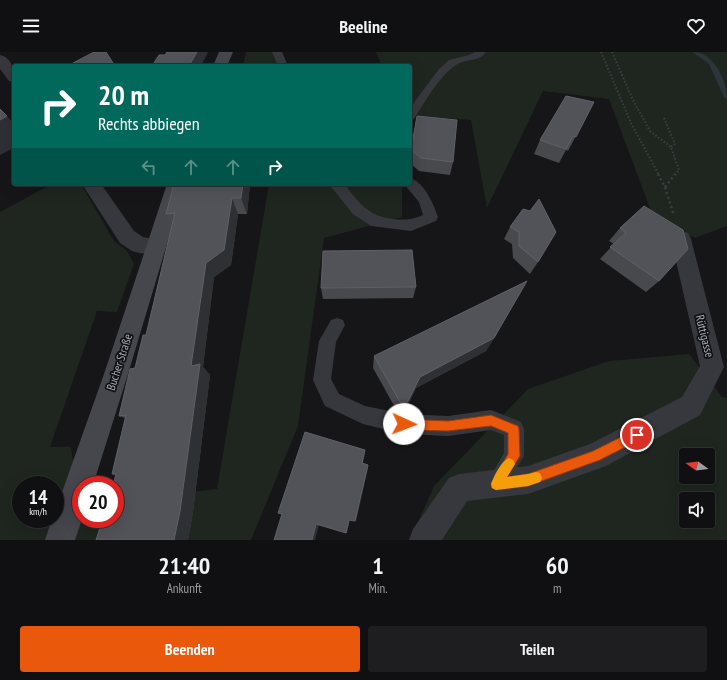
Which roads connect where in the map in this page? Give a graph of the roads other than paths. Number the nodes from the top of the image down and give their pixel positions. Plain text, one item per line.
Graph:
1 (226, 52) edge
2 (277, 52) edge
3 (481, 52) edge
4 (0, 59) edge
5 (221, 64) edge
6 (282, 64) edge
7 (12, 75) edge
8 (412, 113) edge
9 (412, 185) edge
10 (92, 186) edge
11 (175, 186) edge
12 (338, 186) edge
13 (681, 239) edge
14 (156, 247) junction
15 (337, 324) dead end
16 (496, 484) junction
17 (60, 540) edge
18 (424, 540) edge

1 - 5 street
2 - 6 lane
3 - 8 lane
4 - 7 street
9 - 12 lane
10 - 14 street
11 - 14 street, Bucher Straße
13 - 16 street, Rüttigasse
14 - 17 street, Bucher Straße
15 - 16 lane
16 - 18 street, Rüttigasse

